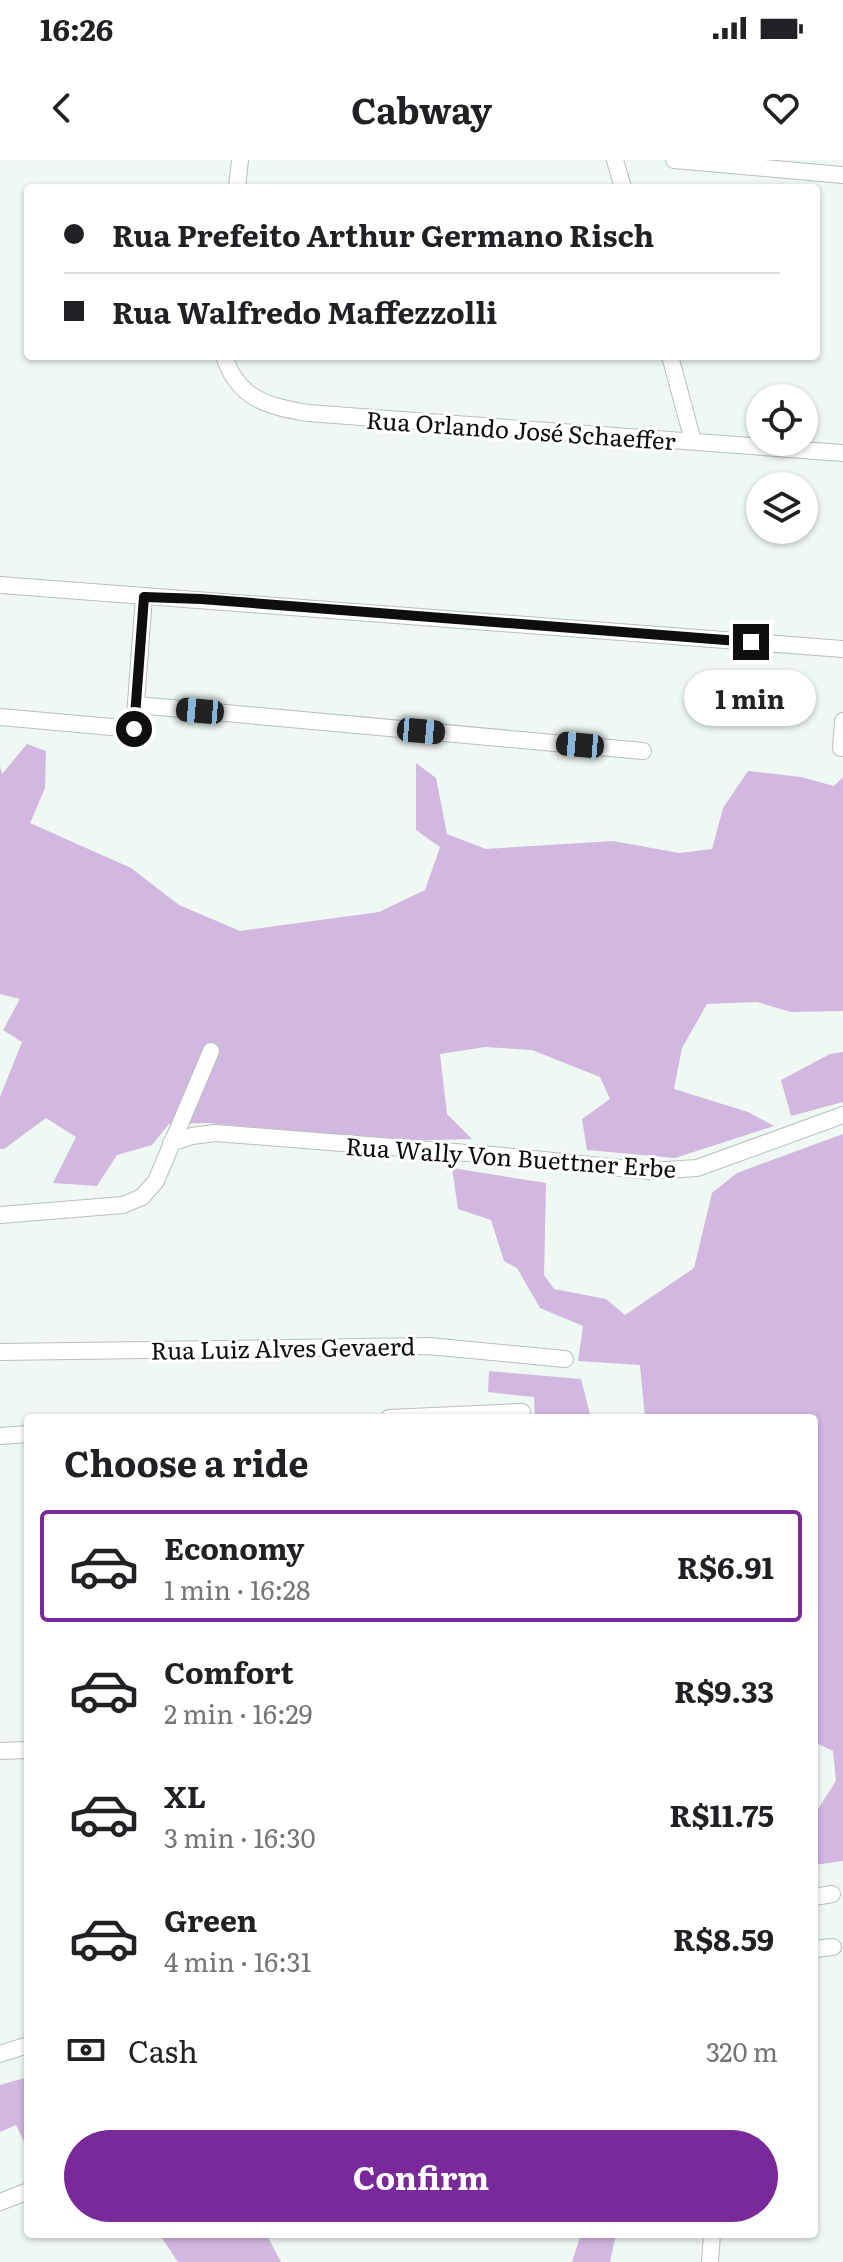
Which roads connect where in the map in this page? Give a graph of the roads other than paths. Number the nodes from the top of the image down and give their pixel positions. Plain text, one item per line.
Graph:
1 (240, 160) edge
2 (615, 160) edge
3 (674, 160) edge
4 (843, 175) edge
5 (237, 184) edge
6 (622, 184) edge
7 (226, 360) edge
8 (671, 360) edge
9 (693, 441) junction
10 (843, 453) edge
11 (0, 585) edge
12 (144, 597) junction
13 (843, 649) edge
14 (137, 705) junction
15 (0, 717) edge
16 (843, 721) edge
17 (841, 748) dead end
18 (643, 751) dead end
19 (211, 1051) dead end
20 (843, 1115) edge
21 (171, 1143) junction
22 (0, 1215) edge
23 (0, 1352) edge
24 (565, 1359) dead end
25 (522, 1412) dead end
26 (478, 1414) edge
27 (24, 1434) edge
28 (0, 1436) edge
29 (24, 1750) edge
30 (0, 1751) edge
31 (832, 1894) dead end
32 (818, 1896) edge
33 (833, 1947) dead end
34 (818, 1949) edge
35 (24, 2046) edge
36 (0, 2054) edge
37 (24, 2193) edge
38 (0, 2202) edge
39 (712, 2238) edge
40 (710, 2262) edge

1 - 5 street
2 - 6 street
3 - 4 street
7 - 9 street, Rua Orlando José Schaeffer
8 - 9 street
9 - 10 street, Rua Orlando José Schaeffer
11 - 12 street
12 - 13 street
12 - 14 street
14 - 15 street
14 - 18 street
16 - 17 street
19 - 21 street
20 - 21 street, Rua Wally Von Buettner Erbe
21 - 22 street
23 - 24 street, Rua Luiz Alves Gevaerd
25 - 26 street
27 - 28 street
29 - 30 street
31 - 32 street
33 - 34 street
35 - 36 street
37 - 38 street
39 - 40 street

